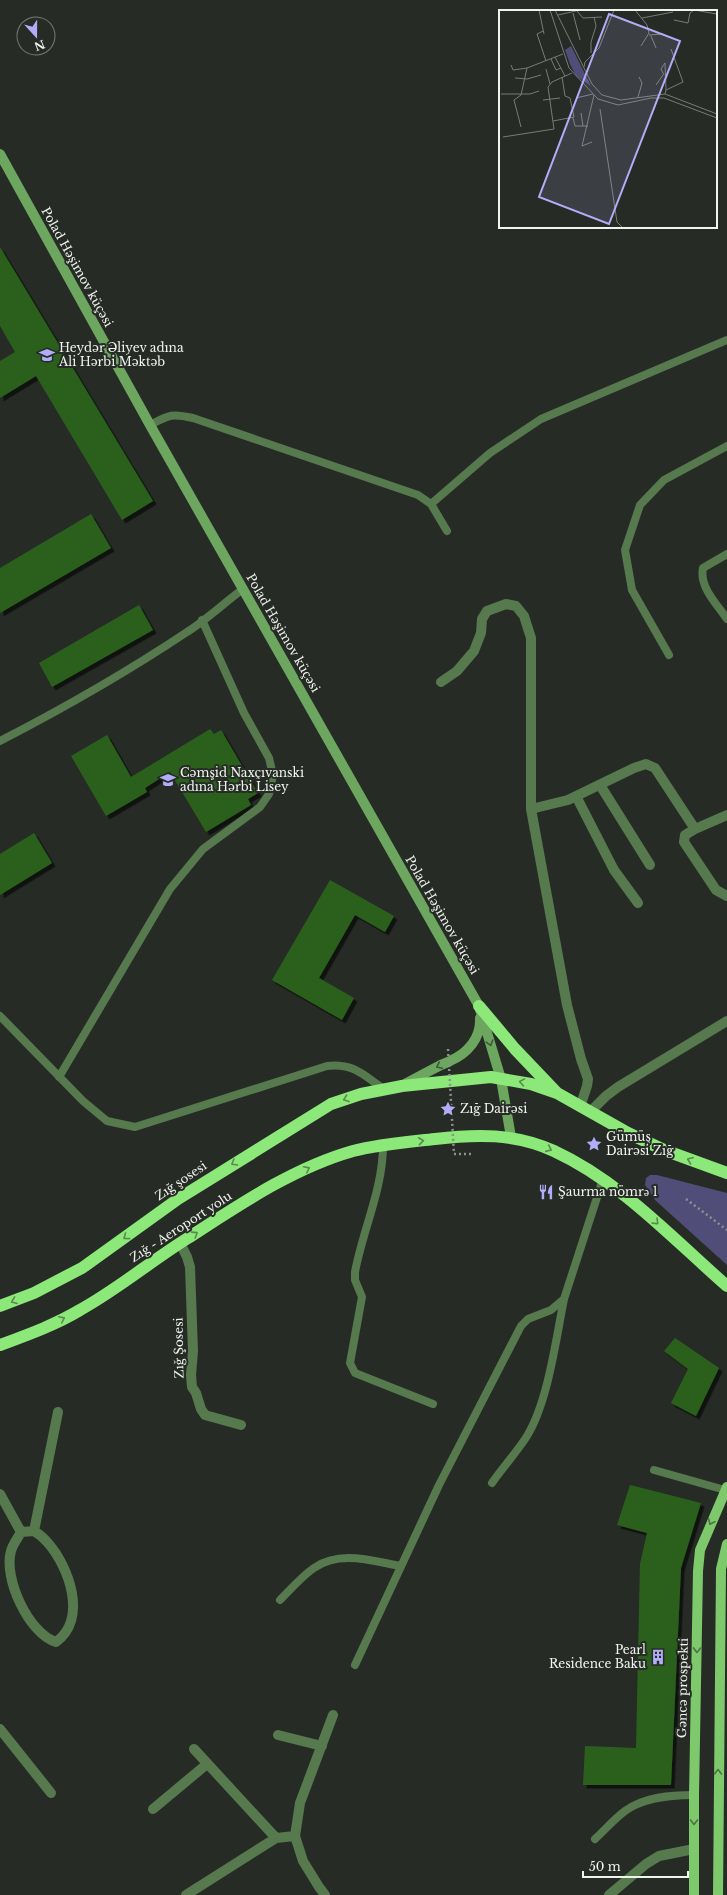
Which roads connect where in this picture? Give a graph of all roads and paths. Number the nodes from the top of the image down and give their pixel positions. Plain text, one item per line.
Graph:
1 (0, 154) edge
2 (727, 340) edge
3 (150, 425) junction
4 (727, 446) edge
5 (431, 504) junction
6 (447, 531) dead end
7 (727, 554) edge
8 (243, 589) junction
9 (727, 619) edge
10 (202, 620) junction
11 (669, 655) dead end
12 (441, 682) dead end
13 (0, 741) edge
14 (600, 785) junction
15 (576, 796) junction
16 (530, 809) junction
17 (727, 815) edge
18 (695, 829) junction
19 (650, 865) dead end
20 (727, 896) edge
21 (638, 903) dead end
22 (479, 1006) junction
23 (0, 1016) edge
24 (727, 1021) edge
25 (448, 1049) dead end
26 (59, 1077) junction
27 (501, 1079) junction
28 (402, 1086) junction
29 (384, 1089) junction
30 (557, 1093) junction
31 (585, 1109) junction
32 (511, 1137) junction
33 (383, 1145) junction
34 (471, 1154) dead end
35 (727, 1173) edge
36 (603, 1180) junction
37 (686, 1199) dead end
38 (727, 1230) edge
39 (180, 1243) junction
40 (727, 1286) edge
41 (564, 1299) junction
42 (0, 1306) edge
43 (0, 1345) edge
44 (433, 1404) dead end
45 (58, 1412) dead end
46 (241, 1425) dead end
47 (654, 1470) dead end
48 (492, 1483) dead end
49 (726, 1488) edge
50 (0, 1494) edge
51 (34, 1531) junction
52 (21, 1532) junction
53 (727, 1544) edge
54 (401, 1566) junction
55 (280, 1600) dead end
56 (354, 1665) dead end
57 (333, 1714) dead end
58 (0, 1729) edge
59 (278, 1735) dead end
60 (322, 1746) junction
61 (194, 1749) dead end
62 (207, 1764) junction
63 (51, 1792) dead end
64 (694, 1795) junction
65 (153, 1809) dead end
66 (295, 1836) junction
67 (276, 1838) junction
68 (595, 1838) dead end
69 (694, 1849) junction
70 (186, 1895) edge
71 (325, 1895) edge
72 (609, 1895) edge
73 (694, 1895) edge
74 (718, 1895) edge

1 - 3 street, Polad Həşimov küçəsi
2 - 5 lane
3 - 5 lane
3 - 8 street, Polad Həşimov küçəsi
4 - 11 lane
5 - 6 lane
7 - 9 lane
8 - 10 lane
8 - 22 street, Polad Həşimov küçəsi
10 - 13 lane
10 - 26 lane
12 - 16 street
14 - 15 street
14 - 18 street
14 - 19 street
15 - 16 street
15 - 21 street
16 - 31 street
17 - 18 street
18 - 20 street
22 -> 27 street, Polad Həşimov küçəsi
22 -> 28 street
22 - 30 highway
23 - 26 lane
24 - 31 street
25 - 34 path, bridge
26 - 29 lane
27 - 28 highway, Zığ şosesi
30 -> 27 highway, Zığ şosesi
27 - 32 street, Polad Həşimov küçəsi
28 - 29 highway, Zığ şosesi
29 -> 42 highway, Zığ şosesi
30 - 31 highway
35 -> 31 highway
33 -> 32 highway, Zığ - Aeroport yolu
32 -> 36 highway, Zığ - Aeroport yolu
39 -> 33 highway, Zığ - Aeroport yolu
33 - 44 lane
36 -> 40 highway, Zığ - Aeroport yolu
36 - 41 lane
37 - 38 path
43 -> 39 highway, Zığ - Aeroport yolu
39 - 46 street, Zığ Şosesi
41 - 48 lane
41 - 54 lane
45 - 51 street
47 - 49 lane
49 -> 64 main road, Gəncə prospekti
50 - 52 street
51 - 52 street
51 - 52 street
74 -> 53 main road
54 - 55 lane
54 - 56 lane
57 - 60 street
58 - 63 street
59 - 60 street
60 - 66 street
61 - 62 street
62 - 65 street
62 - 67 street
64 - 68 lane
64 -> 69 main road, Gəncə prospekti
66 - 67 street
66 - 71 street
67 - 70 street
69 - 72 street
69 - 73 main road, Gəncə prospekti

